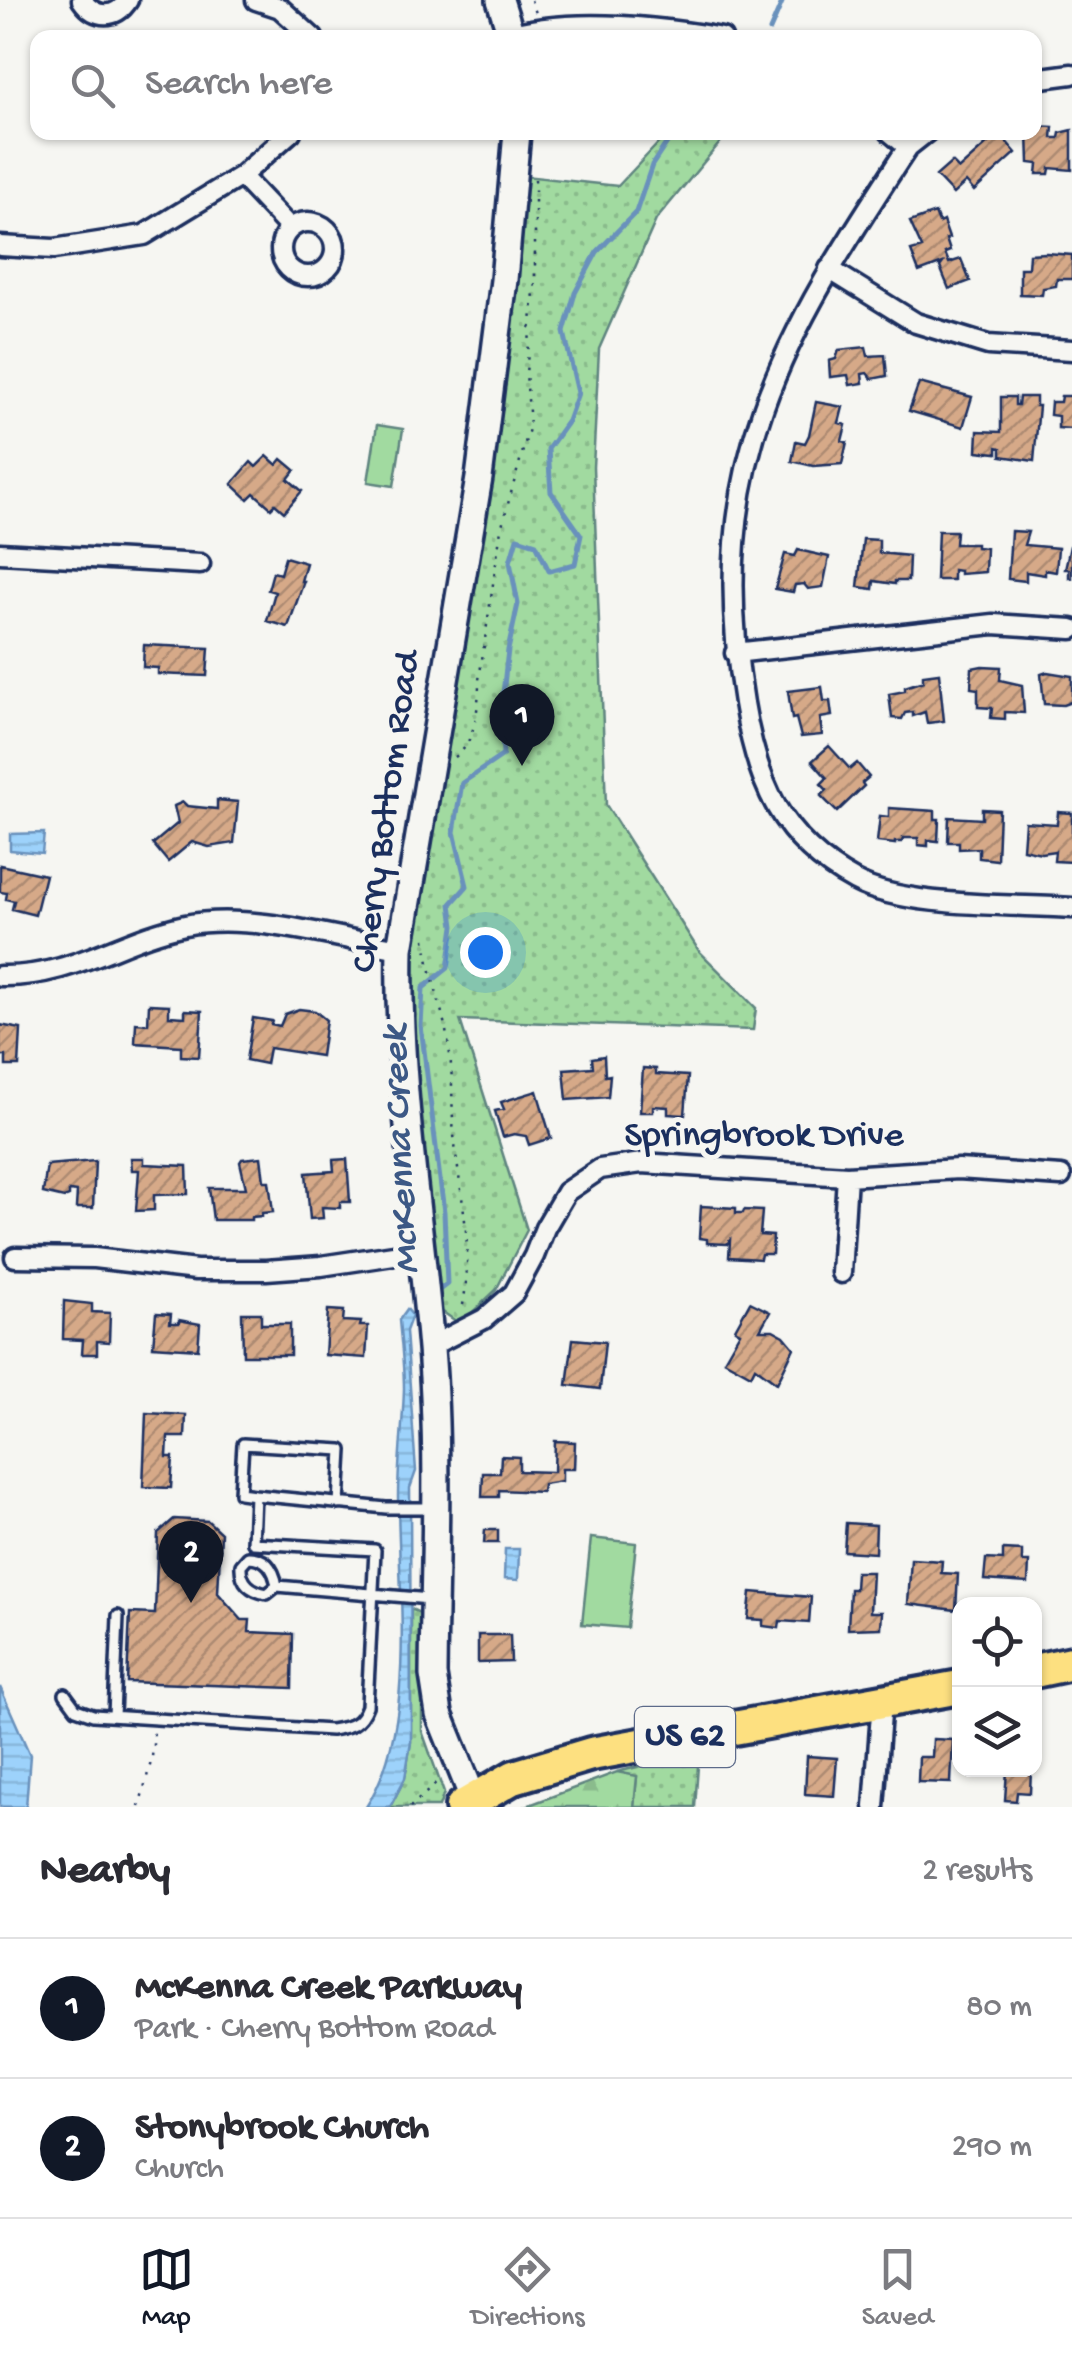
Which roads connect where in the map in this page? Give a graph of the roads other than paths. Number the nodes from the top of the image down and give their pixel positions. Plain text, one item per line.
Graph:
1 (82, 0) edge
2 (128, 0) edge
3 (256, 0) edge
4 (500, 0) edge
5 (304, 30) edge
6 (508, 30) edge
7 (548, 30) edge
8 (635, 30) edge
9 (1072, 74) edge
10 (1042, 79) edge
11 (282, 140) edge
12 (515, 140) edge
13 (900, 140) edge
14 (917, 140) edge
15 (908, 147) junction
16 (241, 176) junction
17 (290, 228) dead end
18 (0, 246) edge
19 (830, 269) junction
20 (1072, 350) edge
21 (0, 553) edge
22 (200, 564) dead end
23 (1072, 628) edge
24 (735, 653) junction
25 (1072, 908) edge
26 (400, 949) junction
27 (0, 976) edge
28 (848, 1176) junction
29 (1061, 1176) dead end
30 (420, 1250) junction
31 (15, 1256) dead end
32 (841, 1273) dead end
33 (430, 1335) junction
34 (254, 1496) junction
35 (338, 1504) junction
36 (428, 1508) junction
37 (277, 1586) junction
38 (372, 1594) junction
39 (427, 1599) junction
40 (118, 1616) dead end
41 (1072, 1663) edge
42 (1042, 1669) edge
43 (952, 1688) edge
44 (65, 1694) dead end
45 (882, 1700) junction
46 (114, 1716) junction
47 (468, 1802) edge
48 (874, 1807) edge

1 - 2 street
3 - 5 street
4 - 6 main road
7 - 8 street
9 - 10 street
11 - 16 street
12 - 26 main road, Cherry Bottom Road
13 - 15 street
14 - 15 street
15 - 19 street
16 - 17 street
16 - 18 street
19 - 20 street
19 - 24 street
21 - 22 street
23 - 24 street
24 - 25 street
26 - 27 street
26 - 30 main road, Cherry Bottom Road
28 - 29 street, Springbrook Drive
28 - 32 street
28 - 33 street, Springbrook Drive
30 - 31 street
30 - 33 main road, Cherry Bottom Road
33 - 36 main road, Cherry Bottom Road
34 - 35 lane
34 - 35 lane
34 - 38 lane
35 - 36 lane
36 - 39 main road, Cherry Bottom Road
37 - 37 lane
37 - 38 lane
38 - 39 lane
38 - 46 lane
39 - 47 main road, Cherry Bottom Road
40 - 46 lane
41 - 42 highway
43 - 45 highway, US 62
44 - 46 lane
45 - 47 highway, US 62
45 - 48 street

